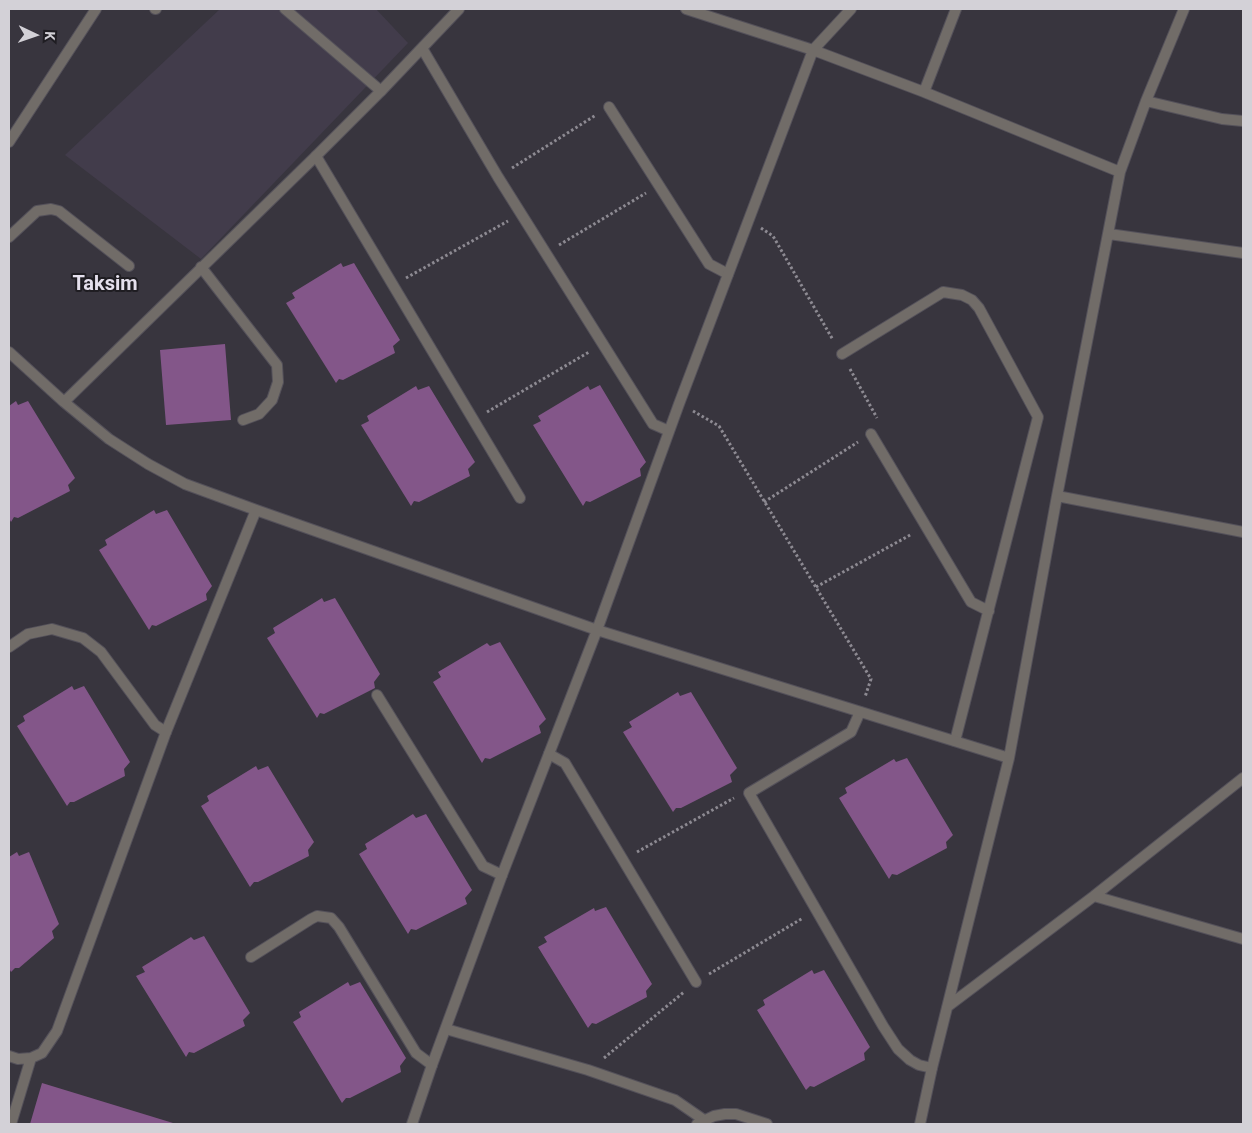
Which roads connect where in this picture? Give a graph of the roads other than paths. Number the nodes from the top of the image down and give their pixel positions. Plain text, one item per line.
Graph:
1 (96, 9) edge
2 (285, 9) edge
3 (459, 9) edge
4 (686, 9) edge
5 (851, 9) edge
6 (956, 9) edge
7 (1184, 9) edge
8 (422, 48) junction
9 (813, 50) junction
10 (380, 91) junction
11 (924, 92) junction
12 (1146, 101) junction
13 (609, 107) road end
14 (1243, 121) edge
15 (9, 142) edge
16 (316, 156) junction
17 (1120, 172) junction
18 (1109, 234) junction
19 (9, 237) edge
20 (1243, 253) edge
21 (129, 266) dead end
22 (201, 267) junction
23 (728, 274) junction
24 (9, 352) edge
25 (842, 354) road end
26 (64, 402) junction
27 (243, 420) dead end
28 (669, 431) junction
29 (871, 434) road end
30 (1057, 496) junction
31 (520, 498) dead end
32 (256, 510) junction
33 (1243, 532) edge
34 (989, 611) junction
35 (596, 630) junction
36 (9, 646) edge
37 (377, 695) dead end
38 (860, 712) junction
39 (166, 732) junction
40 (956, 741) junction
41 (549, 754) junction
42 (1009, 758) junction
43 (1243, 778) edge
44 (502, 875) junction
45 (1094, 896) junction
46 (1243, 940) edge
47 (251, 957) dead end
48 (696, 982) dead end
49 (947, 1007) junction
50 (446, 1029) junction
51 (9, 1056) edge
52 (31, 1058) junction
53 (432, 1065) junction
54 (932, 1068) junction
55 (701, 1122) edge
56 (11, 1124) edge
57 (412, 1124) edge
58 (767, 1124) edge
59 (920, 1124) edge

1 - 15 street
2 - 10 street
3 - 8 street
4 - 9 street
5 - 9 street
6 - 11 street
7 - 12 street
8 - 10 street
8 - 28 street
9 - 11 street
9 - 23 street
10 - 16 street
11 - 17 street
12 - 14 street
12 - 17 street
13 - 23 street
16 - 22 street
16 - 31 street
17 - 18 street
18 - 20 street
18 - 30 street
19 - 21 street
22 - 26 street
22 - 27 street
23 - 28 street
24 - 26 street
25 - 34 street
26 - 32 street
28 - 35 street
29 - 34 street
30 - 33 street
30 - 42 street
32 - 35 street
32 - 39 street
34 - 40 street
35 - 38 street
35 - 41 street
36 - 39 street
37 - 44 street
38 - 40 street
38 - 54 street
39 - 52 street
40 - 42 street
41 - 44 street
41 - 48 street
42 - 49 street
43 - 45 street
44 - 50 street
45 - 46 street
45 - 49 street
47 - 53 street
49 - 54 street
50 - 53 street
50 - 55 street
51 - 52 street
52 - 56 street
53 - 57 street
54 - 59 street
55 - 58 street

